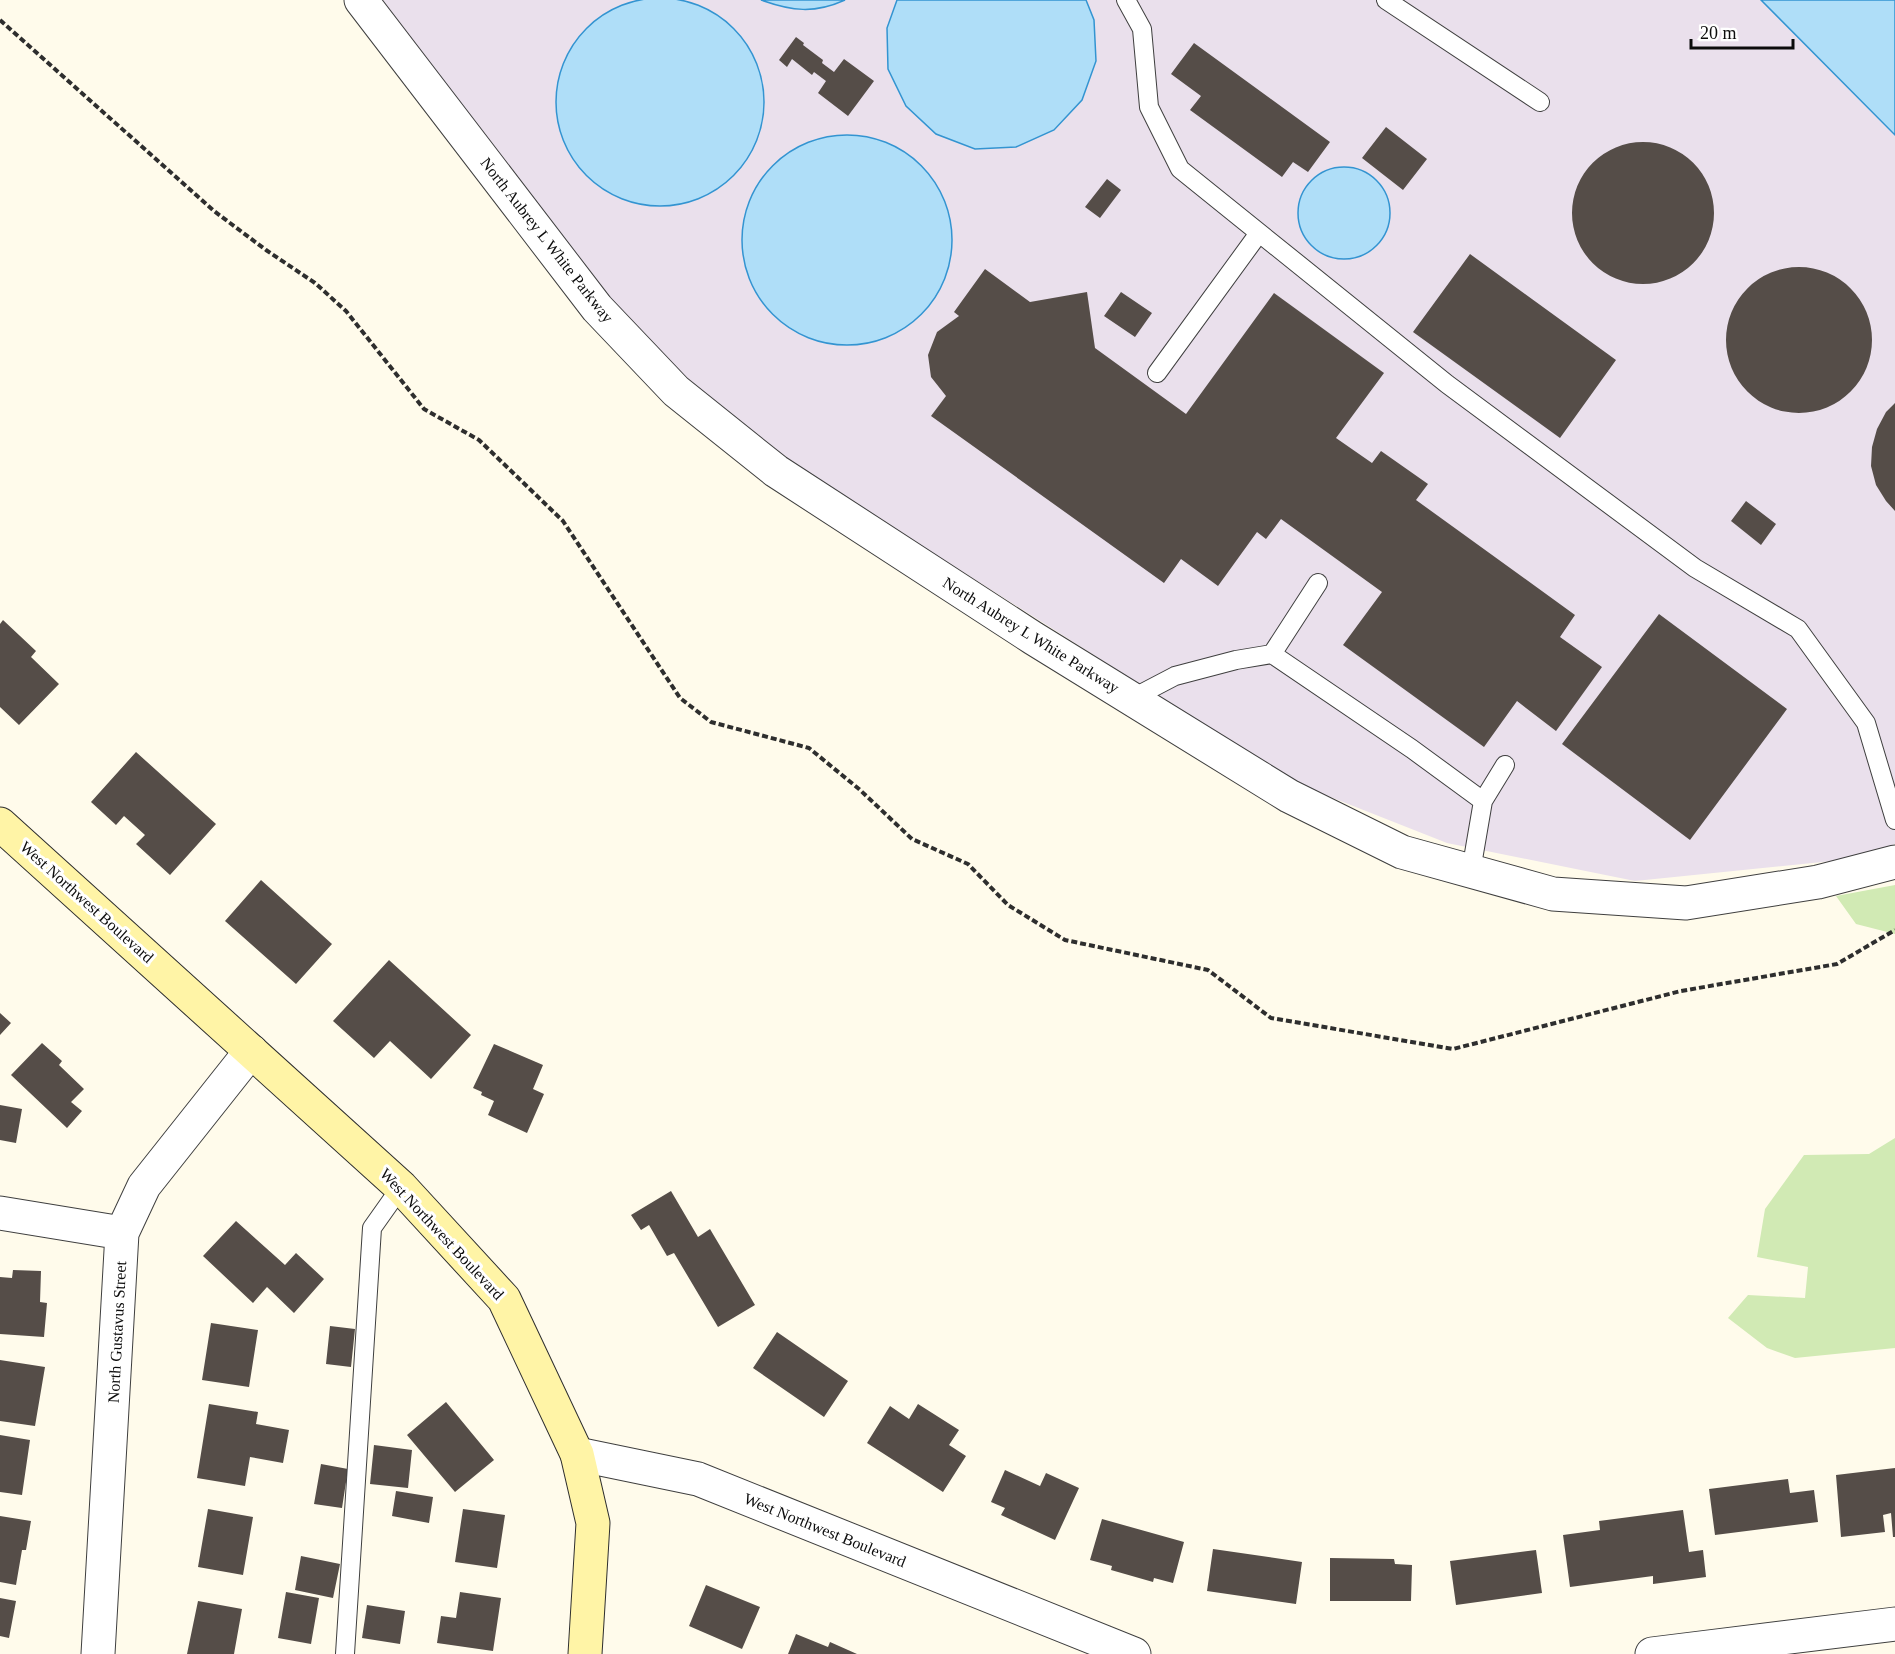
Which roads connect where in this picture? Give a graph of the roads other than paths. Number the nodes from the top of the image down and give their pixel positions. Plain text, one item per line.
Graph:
1 (361, 0) edge
2 (1126, 0) edge
3 (1386, 0) edge
4 (1540, 102) dead end
5 (1259, 233) junction
6 (1157, 373) dead end
7 (1318, 583) dead end
8 (1272, 654) junction
9 (1131, 699) junction
10 (1505, 765) dead end
11 (1483, 801) junction
12 (1895, 820) edge
13 (0, 824) edge
14 (1895, 862) edge
15 (1471, 871) junction
16 (251, 1051) junction
17 (401, 1187) junction
18 (0, 1213) edge
19 (122, 1233) junction
20 (577, 1454) junction
21 (1895, 1624) edge
22 (1774, 1647) edge
23 (98, 1654) edge
24 (345, 1654) edge
25 (585, 1654) edge
26 (1134, 1654) edge
27 (1652, 1654) edge

1 - 9 street, North Aubrey L White Parkway
2 - 5 lane
3 - 4 lane
5 - 6 lane
5 - 12 lane
7 - 8 lane
8 - 9 lane
8 - 11 lane
9 - 15 street, North Aubrey L White Parkway
10 - 11 lane
11 - 15 lane
13 - 16 main road, West Northwest Boulevard
14 - 15 street, North Aubrey L White Parkway
16 - 17 main road, West Northwest Boulevard
16 - 19 street, North Gustavus Street
17 - 20 main road, West Northwest Boulevard
17 - 24 lane
18 - 19 street
19 - 23 street, North Gustavus Street
20 - 25 main road
20 - 26 street, West Northwest Boulevard
21 - 22 street
22 - 27 street

